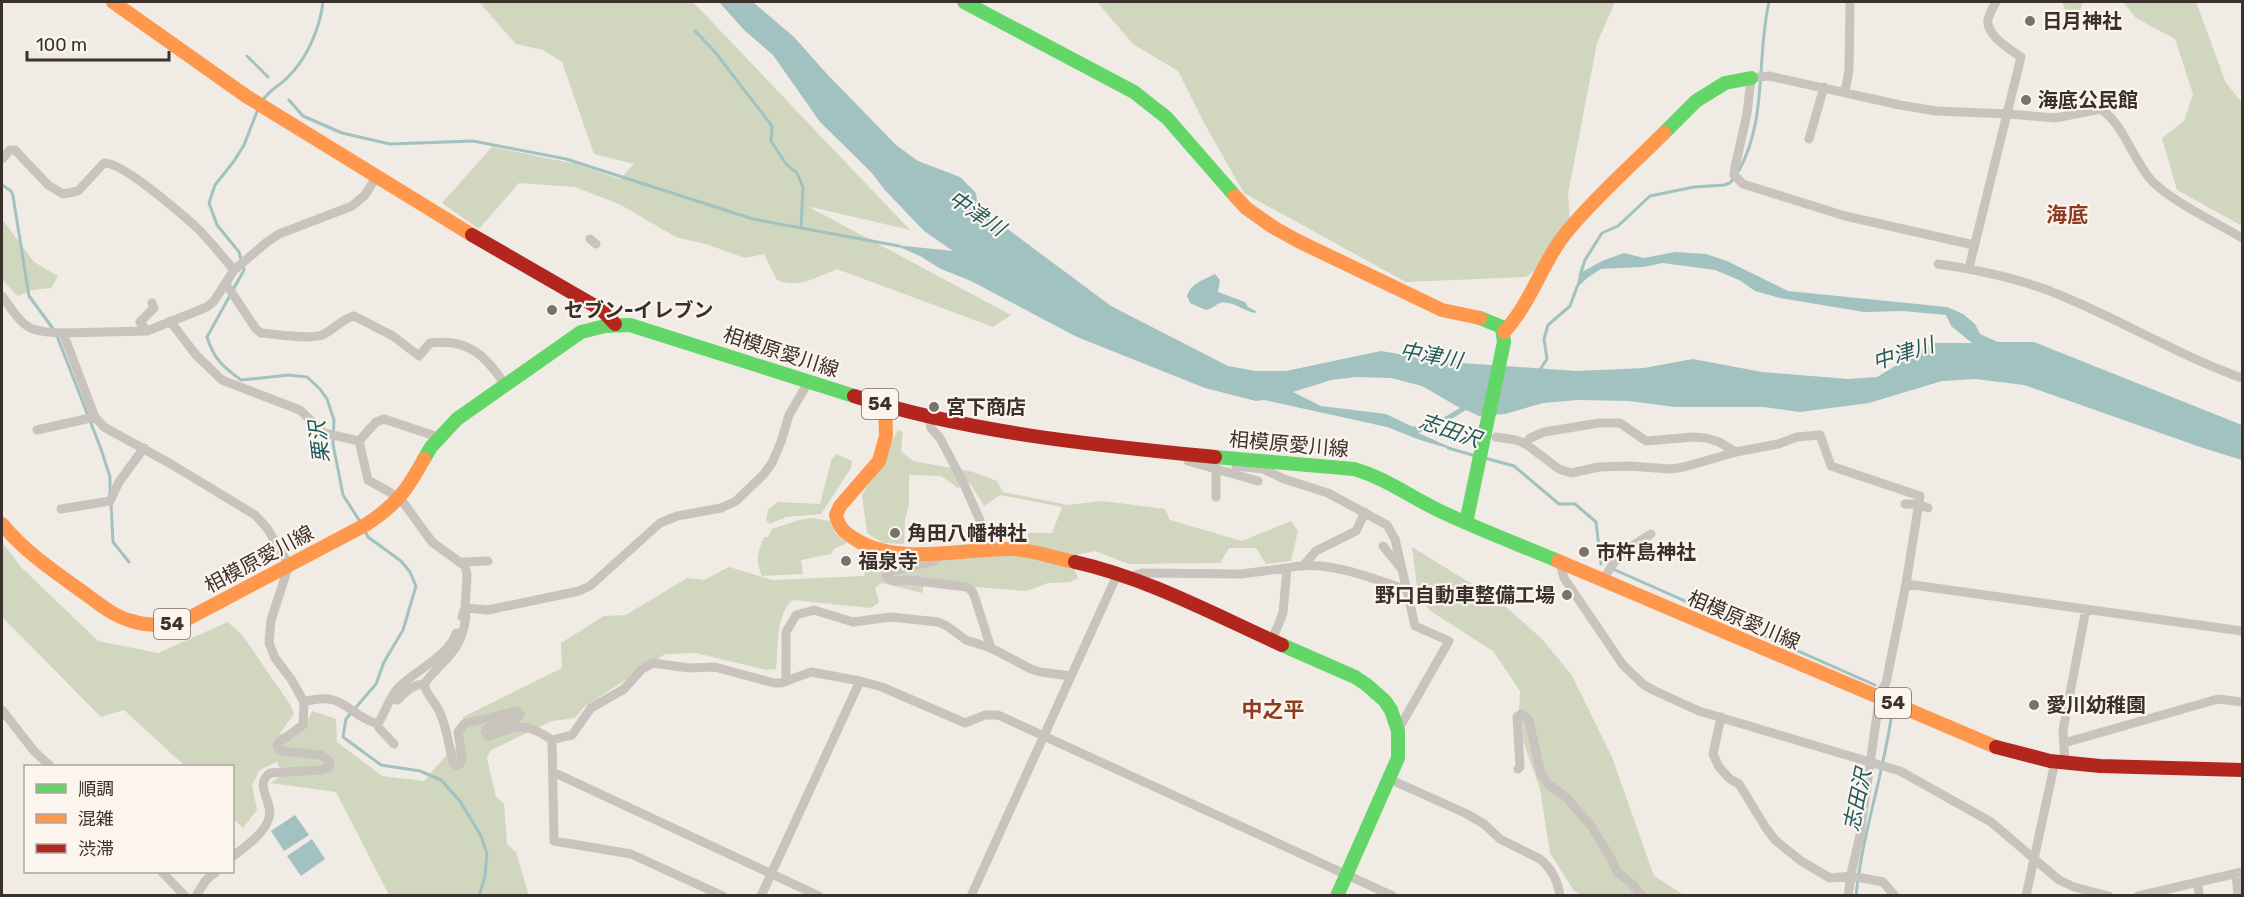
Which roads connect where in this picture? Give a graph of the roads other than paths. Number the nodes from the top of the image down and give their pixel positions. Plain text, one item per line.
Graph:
1 (113, 2) edge
2 (964, 2) edge
3 (1850, 2) edge
4 (1996, 2) edge
5 (1751, 78) junction
6 (1824, 87) junction
7 (1845, 92) junction
8 (2009, 114) junction
9 (1813, 135) dead end
10 (2, 159) edge
11 (377, 176) junction
12 (2242, 238) edge
13 (1974, 245) junction
14 (1938, 264) dead end
15 (1969, 268) junction
16 (236, 269) junction
17 (227, 286) junction
18 (2, 296) edge
19 (152, 303) dead end
20 (170, 321) junction
21 (615, 324) junction
22 (147, 331) junction
23 (63, 333) junction
24 (1504, 337) junction
25 (2242, 378) edge
26 (809, 381) junction
27 (505, 385) junction
28 (885, 406) junction
29 (95, 417) junction
30 (929, 417) junction
31 (37, 430) dead end
32 (438, 437) junction
33 (1496, 437) dead end
34 (359, 441) junction
35 (1526, 444) junction
36 (144, 448) junction
37 (1736, 452) junction
38 (1182, 453) junction
39 (1235, 458) junction
40 (1216, 468) junction
41 (1258, 481) dead end
42 (1216, 497) dead end
43 (400, 498) junction
44 (1905, 504) dead end
45 (1918, 504) junction
46 (61, 508) dead end
47 (1928, 508) dead end
48 (1365, 512) junction
49 (1468, 517) junction
50 (2, 524) edge
51 (986, 534) dead end
52 (1651, 534) dead end
53 (1383, 546) dead end
54 (937, 552) junction
55 (488, 561) dead end
56 (461, 562) junction
57 (1560, 564) junction
58 (289, 565) junction
59 (1303, 566) junction
60 (1401, 567) junction
61 (1287, 568) junction
62 (1123, 575) junction
63 (1602, 582) junction
64 (1906, 585) junction
65 (1406, 590) junction
66 (2086, 609) junction
67 (464, 610) junction
68 (2242, 631) edge
69 (1272, 640) junction
70 (991, 648) junction
71 (1071, 676) junction
72 (786, 681) junction
73 (860, 681) junction
74 (424, 684) junction
75 (1881, 698) junction
76 (392, 699) junction
77 (304, 702) junction
78 (2242, 702) edge
79 (2, 710) edge
80 (1721, 717) junction
81 (378, 724) junction
82 (1398, 730) junction
83 (1044, 735) junction
84 (552, 740) junction
85 (2064, 743) junction
86 (394, 744) dead end
87 (2060, 762) junction
88 (1874, 763) junction
89 (49, 765) edge
90 (1518, 769) dead end
91 (2242, 770) edge
92 (553, 772) junction
93 (1389, 779) junction
94 (234, 855) edge
95 (2034, 860) junction
96 (163, 873) edge
97 (215, 873) edge
98 (771, 873) junction
99 (2239, 873) edge
100 (1347, 874) junction
101 (1851, 876) junction
102 (2198, 883) junction
103 (185, 896) edge
104 (196, 896) edge
105 (723, 896) edge
106 (761, 896) edge
107 (819, 896) edge
108 (971, 896) edge
109 (1337, 896) edge
110 (1393, 896) edge
111 (1560, 896) edge
112 (1642, 896) edge
113 (1848, 896) edge
114 (1895, 896) edge
115 (2026, 896) edge
116 (2109, 896) edge
117 (2138, 896) edge
118 (2199, 896) edge
119 (2238, 896) edge

1 - 11 street
2 - 24 street
3 - 7 street
4 - 8 street
5 - 6 street
5 - 13 street
5 - 24 street
6 - 7 street
6 - 9 street
7 - 8 street
8 - 12 street
8 - 13 street
10 - 16 street
11 - 16 street
11 - 21 street
13 - 15 street
14 - 15 street
15 - 25 street
16 - 17 street
17 - 20 street
17 - 27 street
18 - 23 street
19 - 22 street
20 - 22 street
20 - 34 street
21 - 26 street, 相模原愛川線 / 54
21 - 27 street, 相模原愛川線 / 54
22 - 23 street
23 - 29 street
24 - 49 street
26 - 28 street, 相模原愛川線 / 54
26 - 67 street
27 - 32 street, 相模原愛川線 / 54
28 - 30 street, 相模原愛川線 / 54
28 - 54 street
29 - 31 street
29 - 36 street
30 - 38 street, 相模原愛川線 / 54
30 - 51 street
32 - 34 street
32 - 43 street, 相模原愛川線 / 54
33 - 35 street
34 - 43 street
35 - 37 street
35 - 37 street
36 - 46 street
36 - 58 street
37 - 45 street
38 - 39 street, 相模原愛川線 / 54
38 - 40 street
39 - 48 street
39 - 49 street, 相模原愛川線 / 54
40 - 41 street
40 - 42 street
43 - 56 street
43 - 58 street, 相模原愛川線 / 54
44 - 45 street
45 - 47 street
45 - 64 street
48 - 59 street
48 - 60 street
49 - 57 street, 相模原愛川線 / 54
50 - 58 street, 相模原愛川線 / 54
52 - 63 street
53 - 60 street
54 - 62 street
54 - 70 street
55 - 56 street
56 - 67 street
57 - 63 street, 相模原愛川線 / 54
57 - 80 street
58 - 77 street
59 - 61 street
59 - 65 street
60 - 65 street
61 - 62 street
61 - 69 street
62 - 69 street
62 - 71 street
63 - 75 street, 相模原愛川線 / 54
64 - 66 street
64 - 75 street
65 - 82 street
66 - 68 street
66 - 85 street
67 - 74 street
67 - 76 street
69 - 82 street
70 - 71 street
70 - 72 street
71 - 83 street
72 - 73 street
72 - 84 street
73 - 83 street
73 - 98 street
74 - 76 street
74 - 84 street
75 - 87 street, 相模原愛川線 / 54
75 - 88 street
76 - 81 street
77 - 81 street
77 - 94 street
78 - 85 street
79 - 89 street
80 - 88 street
80 - 101 street
81 - 86 street
82 - 93 street
83 - 100 street
83 - 108 street
84 - 92 street
85 - 87 street
87 - 91 street, 相模原愛川線 / 54
87 - 95 street
88 - 95 street
88 - 101 street
90 - 112 street
92 - 98 street
92 - 105 street
93 - 100 street
93 - 111 street
95 - 115 street
95 - 116 street
96 - 103 street
97 - 104 street
98 - 106 street
98 - 107 street
99 - 102 street
99 - 119 street
100 - 109 street
100 - 110 street
101 - 113 street
101 - 114 street
102 - 117 street
102 - 118 street

